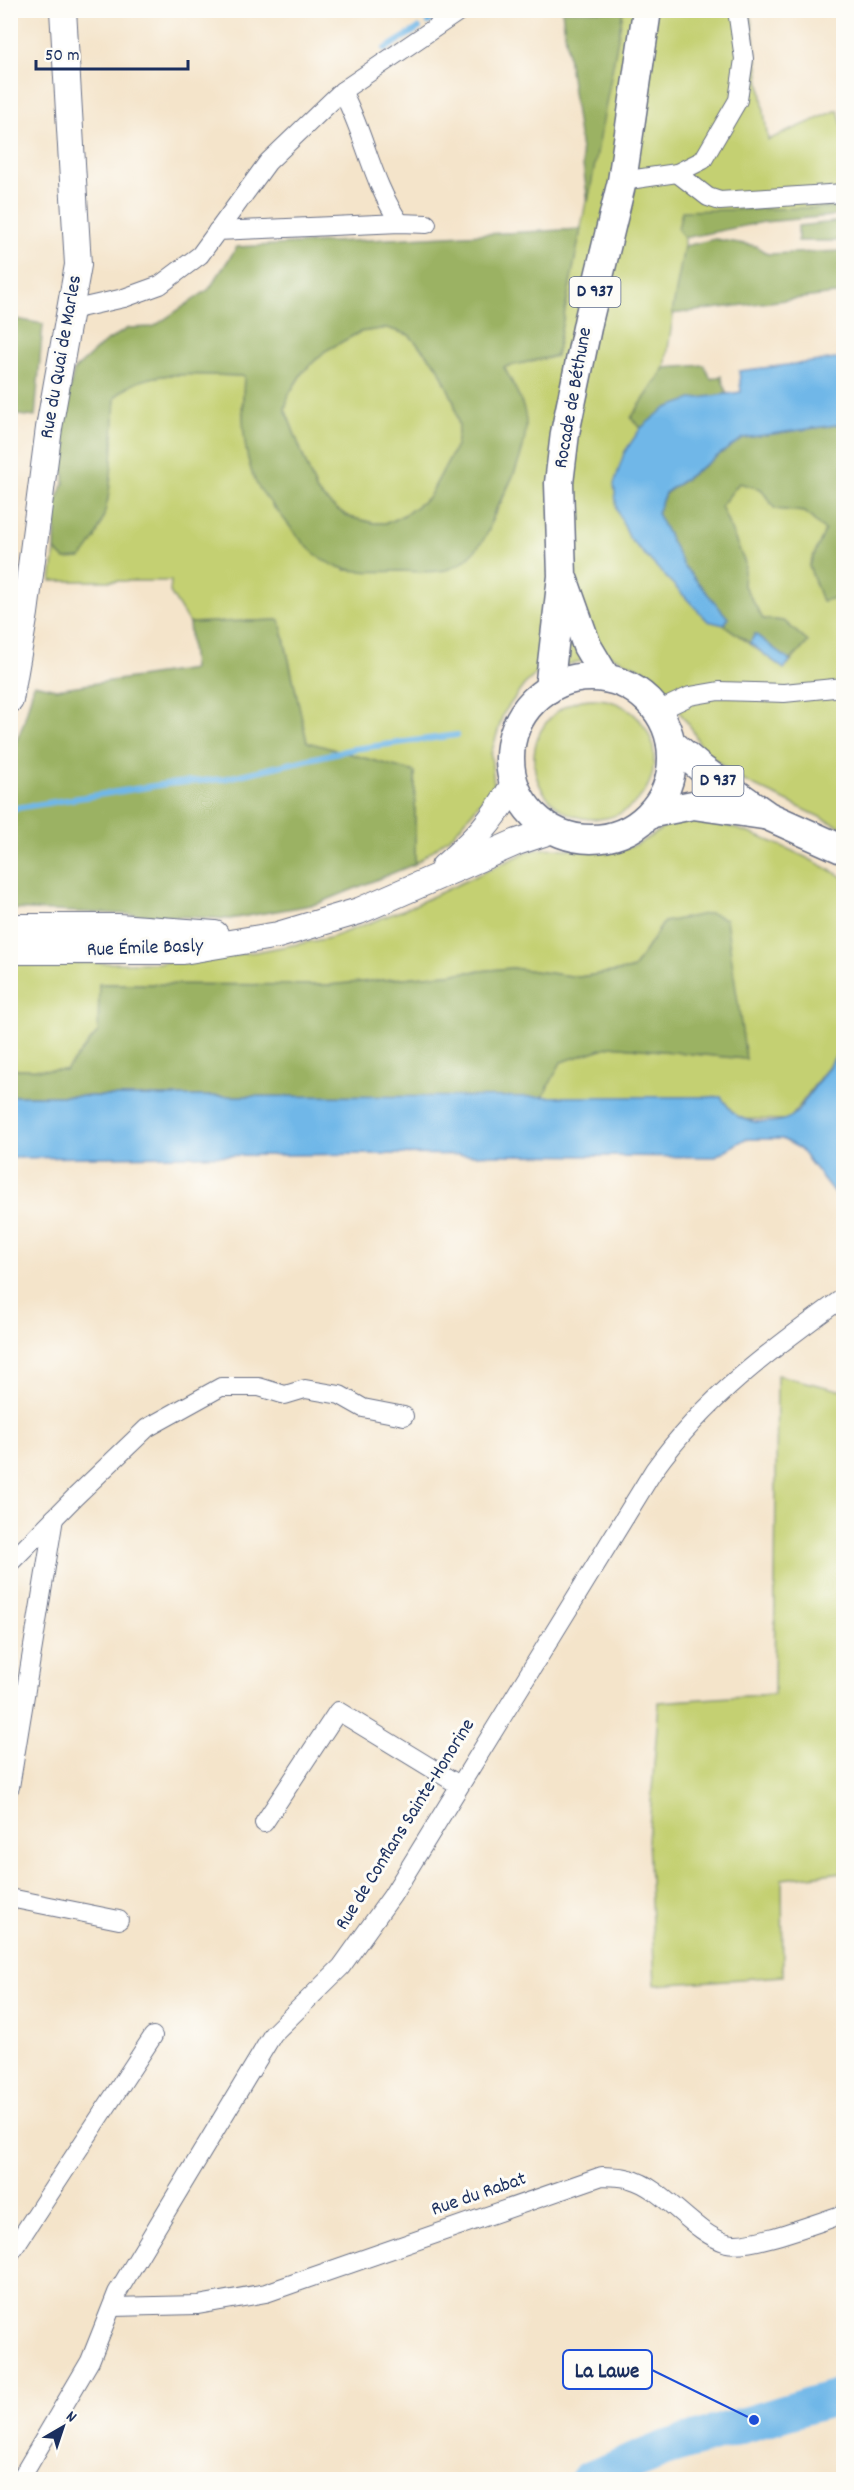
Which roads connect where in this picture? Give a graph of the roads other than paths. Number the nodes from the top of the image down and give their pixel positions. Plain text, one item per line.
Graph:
1 (63, 10) edge
2 (461, 10) edge
3 (647, 10) edge
4 (737, 10) edge
5 (342, 92) junction
6 (677, 173) junction
7 (622, 181) junction
8 (843, 193) edge
9 (400, 223) junction
10 (427, 224) dead end
11 (218, 231) junction
12 (71, 310) junction
13 (562, 576) junction
14 (606, 678) junction
15 (843, 687) edge
16 (549, 688) junction
17 (10, 700) edge
18 (658, 711) junction
19 (671, 743) junction
20 (514, 783) junction
21 (653, 813) junction
22 (768, 816) junction
23 (553, 830) junction
24 (843, 850) edge
25 (428, 881) junction
26 (10, 927) edge
27 (118, 927) junction
28 (279, 935) junction
29 (10, 939) edge
30 (10, 951) edge
31 (843, 1297) edge
32 (404, 1416) dead end
33 (54, 1518) junction
34 (10, 1563) edge
35 (459, 1785) junction
36 (10, 1788) edge
37 (264, 1823) dead end
38 (10, 1898) edge
39 (119, 1920) dead end
40 (153, 2036) dead end
41 (843, 2214) edge
42 (10, 2254) edge
43 (112, 2307) junction
44 (20, 2480) edge

1 - 12 main road, Rue du Quai de Marles
2 - 5 street
3 - 7 main road, Rocade de Béthune / D 937
4 - 6 street
5 - 9 street
5 - 11 street
6 - 7 street
6 - 8 street
7 - 13 main road, Rocade de Béthune / D 937
9 - 10 street
9 - 11 street
11 - 12 street
12 - 17 main road, Rue du Quai de Marles
13 - 14 main road, Rocade de Béthune / D 937
13 - 16 main road, Rocade de Béthune / D 937
14 - 16 main road
14 - 18 main road
15 - 18 street
16 - 20 main road
18 - 19 main road
19 - 21 main road
19 - 22 main road, D 937
20 - 23 main road
20 - 25 main road
21 - 22 main road, D 937
21 - 23 main road
22 - 24 main road, D 937
23 - 25 main road, Rue Émile Basly
25 - 28 main road, Rue Émile Basly
26 - 27 main road, Rue Émile Basly
27 - 28 main road, Rue Émile Basly
27 - 29 main road
28 - 30 main road, Rue Émile Basly
31 - 35 street, Rue de Conflans Sainte-Honorine
32 - 33 street
33 - 34 street
33 - 36 street
35 - 37 street
35 - 43 street, Rue de Conflans Sainte-Honorine
38 - 39 street
40 - 42 street
41 - 43 street, Rue du Rabat
43 - 44 street, Rue de Conflans Sainte-Honorine

